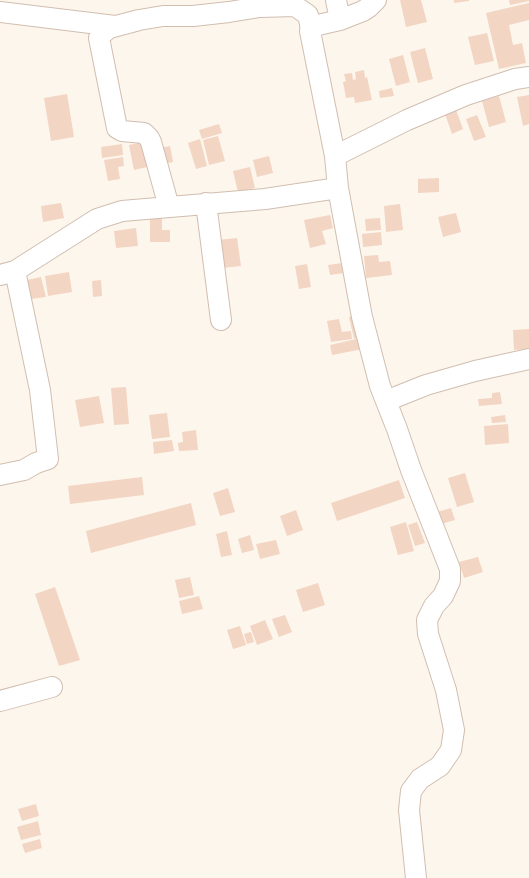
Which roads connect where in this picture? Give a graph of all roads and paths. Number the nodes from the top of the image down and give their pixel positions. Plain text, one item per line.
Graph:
1 (336, 0) edge
2 (376, 0) edge
3 (260, 4) edge
4 (0, 12) edge
5 (340, 20) junction
6 (115, 26) junction
7 (311, 30) junction
8 (529, 77) edge
9 (335, 156) junction
10 (338, 188) junction
11 (206, 203) junction
12 (169, 207) junction
13 (8, 273) edge
14 (220, 320) dead end
15 (529, 359) edge
16 (386, 401) junction
17 (0, 476) edge
18 (52, 687) dead end
19 (0, 701) edge
20 (416, 878) edge

1 - 5 street
2 - 5 street
3 - 6 street
3 - 7 street
4 - 6 street
5 - 7 street
6 - 12 street
7 - 9 street
8 - 9 street
9 - 10 street
10 - 11 street
10 - 16 street
11 - 12 street
11 - 14 street
12 - 13 street
13 - 17 street
15 - 16 street
16 - 20 street
18 - 19 street

